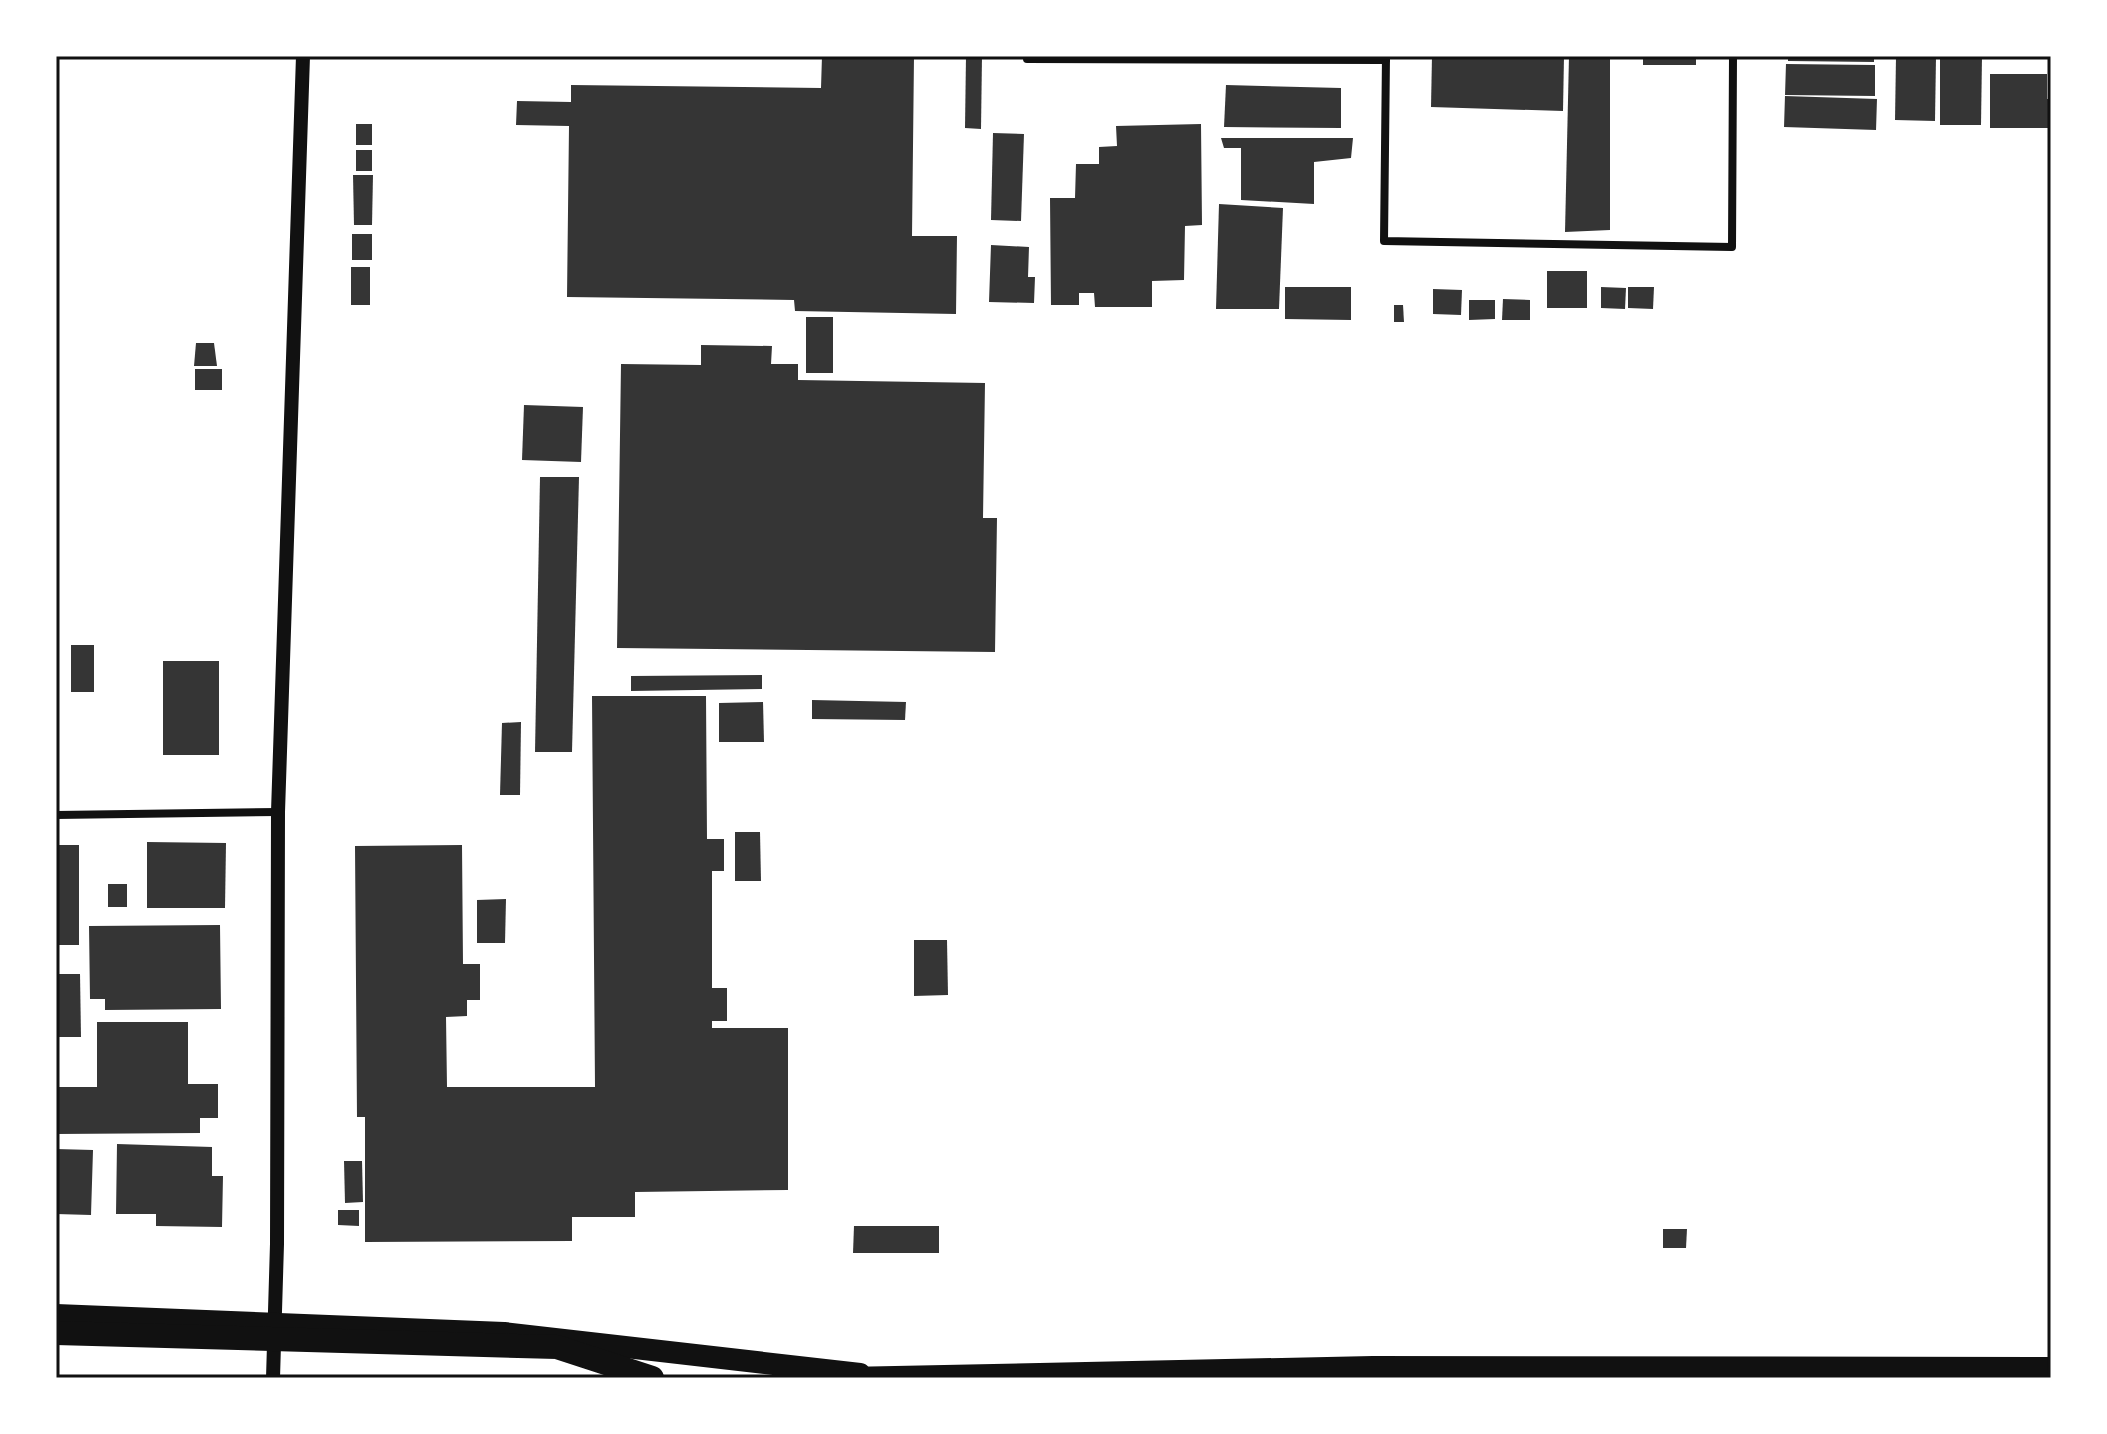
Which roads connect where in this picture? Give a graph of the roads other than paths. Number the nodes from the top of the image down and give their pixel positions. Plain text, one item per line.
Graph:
1 (303, 56) edge
2 (1027, 56) edge
3 (1733, 56) edge
4 (1386, 58) edge
5 (278, 812) junction
6 (56, 815) edge
7 (56, 1315) edge
8 (276, 1322) junction
9 (56, 1333) edge
10 (2051, 1368) edge
11 (889, 1377) edge
12 (273, 1378) edge
13 (652, 1378) edge
14 (846, 1378) edge

1 - 5 street
2 - 4 street
3 - 4 street
5 - 6 street
5 - 8 street
7 - 8 highway
8 - 11 highway
8 - 12 street
9 - 13 highway
10 - 11 highway
11 - 14 highway

